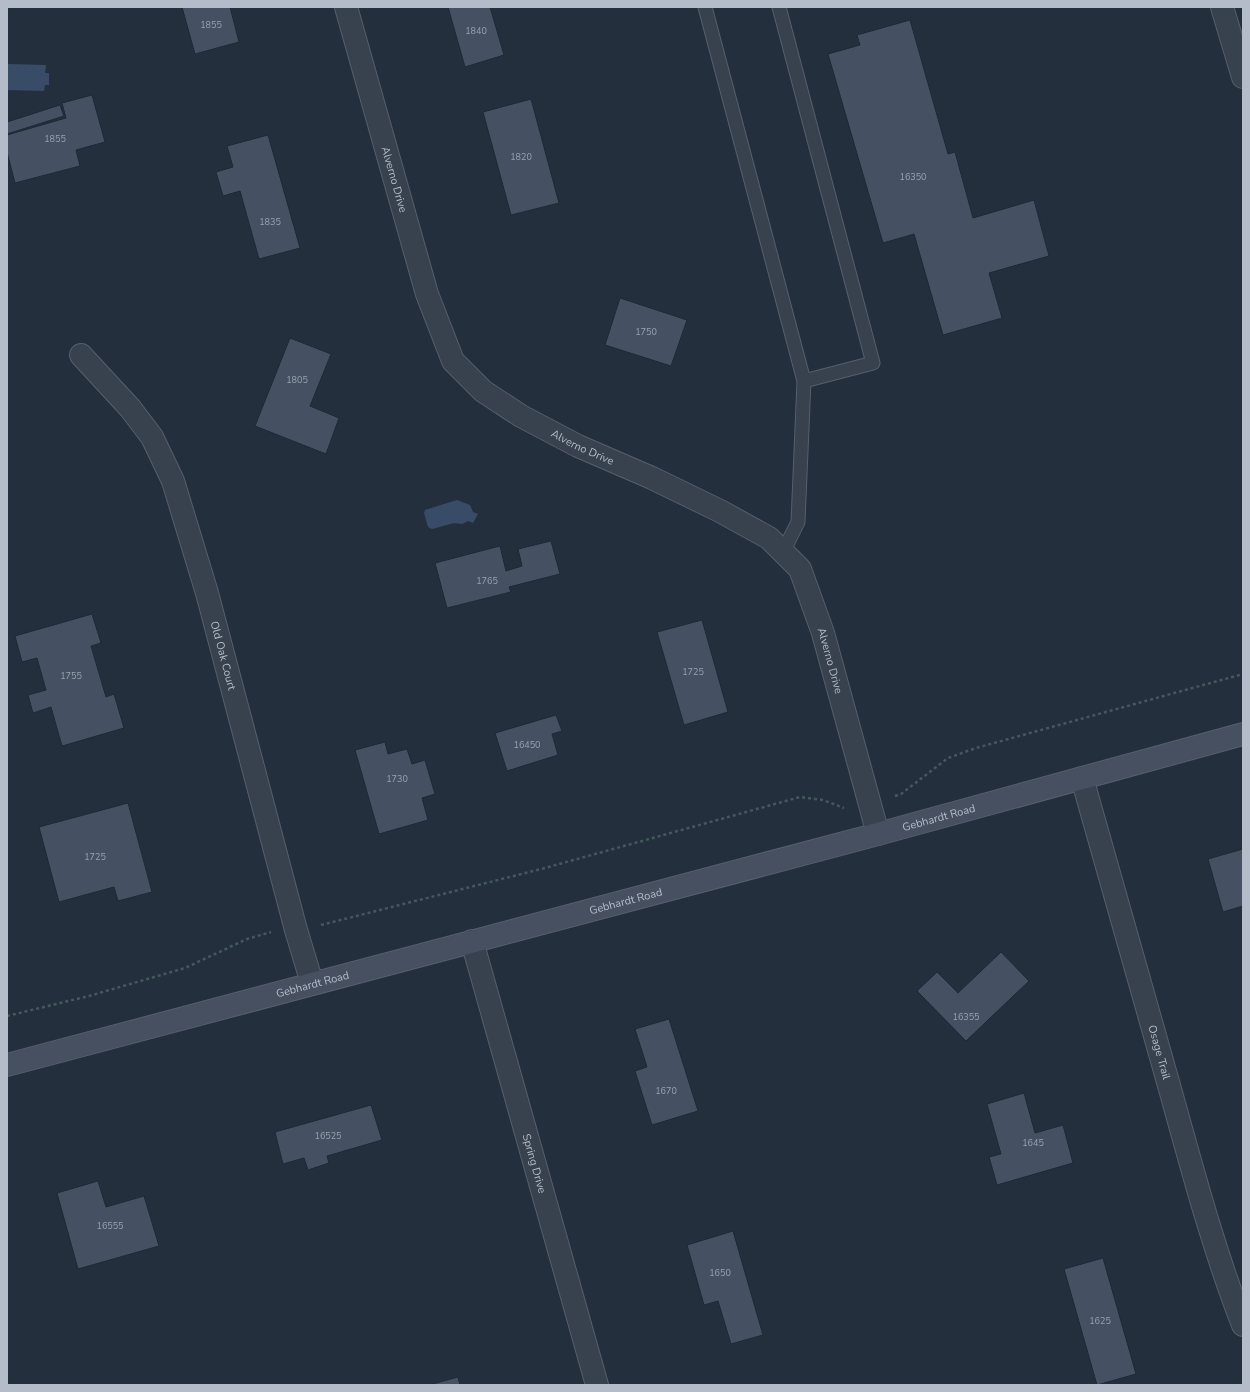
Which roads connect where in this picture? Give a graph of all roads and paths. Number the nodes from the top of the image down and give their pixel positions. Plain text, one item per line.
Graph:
1 (346, 7) edge
2 (705, 7) edge
3 (779, 7) edge
4 (1222, 7) edge
5 (1243, 77) edge
6 (81, 355) dead end
7 (804, 381) junction
8 (783, 552) junction
9 (1243, 674) edge
10 (1243, 734) edge
11 (1082, 778) junction
12 (870, 805) junction
13 (878, 834) junction
14 (296, 930) junction
15 (472, 941) junction
16 (312, 983) junction
17 (7, 1016) edge
18 (7, 1064) edge
19 (1243, 1325) edge
20 (597, 1385) edge

1 - 8 street, Alverno Drive
2 - 7 lane
3 - 7 lane
4 - 5 street
6 - 14 street, Old Oak Court
7 - 8 lane
8 - 12 street, Alverno Drive
9 - 12 path
10 - 11 street, Gebhardt Road
11 - 13 street, Gebhardt Road
11 - 19 street, Osage Trail
12 - 13 street, Alverno Drive
12 - 14 path
13 - 15 street, Gebhardt Road
14 - 16 street, Old Oak Court
14 - 17 path
15 - 16 street, Gebhardt Road
15 - 20 street, Spring Drive
16 - 18 street, Gebhardt Road

